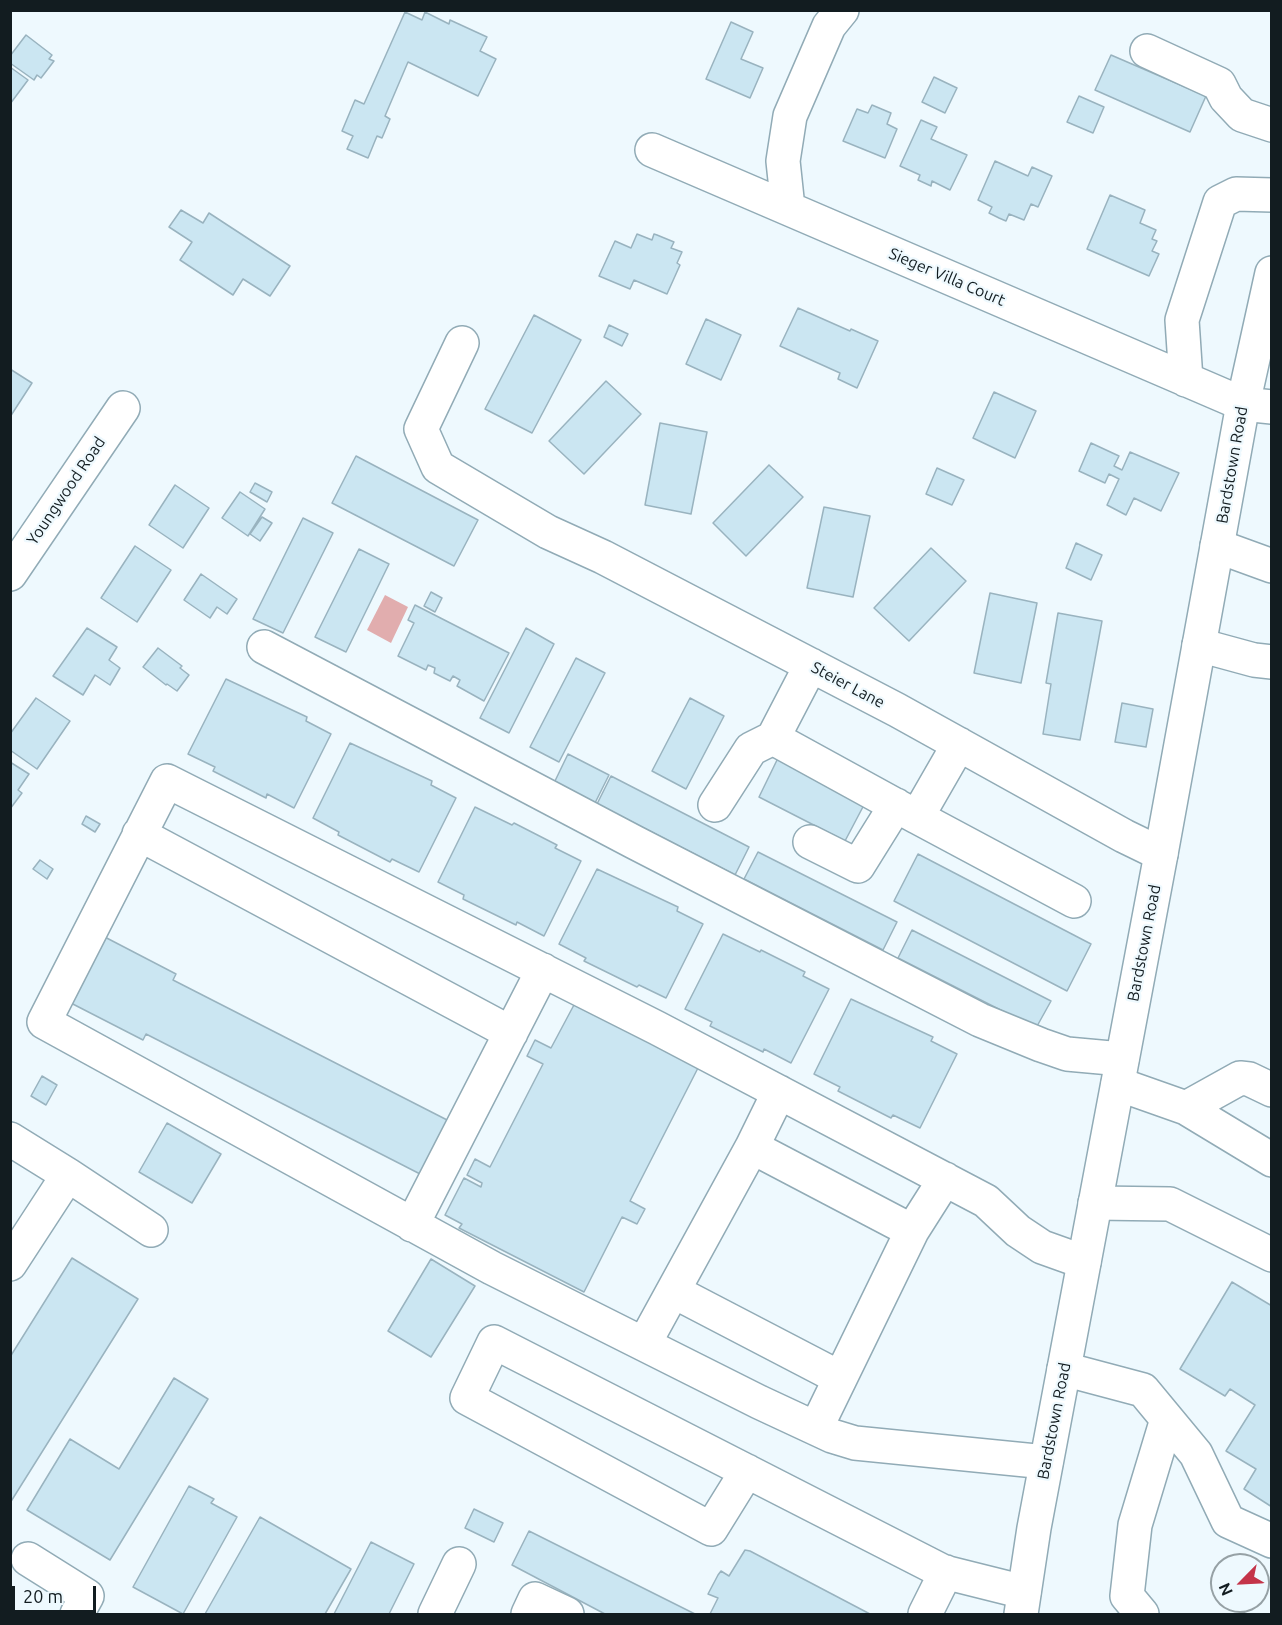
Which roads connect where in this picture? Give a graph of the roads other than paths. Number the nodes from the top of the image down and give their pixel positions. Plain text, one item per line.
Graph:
1 (842, 10) edge
2 (1147, 51) dead end
3 (1272, 125) edge
4 (652, 150) dead end
5 (1272, 195) edge
6 (788, 208) junction
7 (1272, 273) edge
8 (462, 342) dead end
9 (1186, 380) junction
10 (1257, 405) edge
11 (123, 408) dead end
12 (1217, 546) junction
13 (1272, 566) edge
14 (10, 574) edge
15 (1199, 645) junction
16 (264, 647) dead end
17 (1272, 662) edge
18 (811, 665) junction
19 (773, 738) junction
20 (959, 744) junction
21 (715, 805) dead end
22 (907, 811) junction
23 (139, 834) junction
24 (810, 842) dead end
25 (1161, 854) junction
26 (1074, 901) dead end
27 (543, 970) junction
28 (511, 1033) junction
29 (1120, 1072) junction
30 (1272, 1090) edge
31 (779, 1092) junction
32 (1186, 1108) junction
33 (10, 1139) edge
34 (752, 1147) junction
35 (1272, 1160) edge
36 (68, 1175) junction
37 (945, 1179) junction
38 (1095, 1203) junction
39 (412, 1225) junction
40 (152, 1230) dead end
41 (912, 1231) junction
42 (1272, 1255) edge
43 (1084, 1262) junction
44 (10, 1264) edge
45 (673, 1291) junction
46 (644, 1344) junction
47 (1064, 1368) junction
48 (840, 1378) junction
49 (1167, 1419) junction
50 (816, 1428) junction
51 (1046, 1462) junction
52 (747, 1471) junction
53 (1272, 1541) edge
54 (28, 1559) dead end
55 (459, 1564) dead end
56 (946, 1572) junction
57 (1022, 1603) edge
58 (77, 1614) edge
59 (435, 1614) edge
60 (528, 1614) edge
61 (567, 1614) edge
62 (925, 1614) edge
63 (1142, 1614) edge

1 - 6 street
2 - 3 street
4 - 6 street, Sieger Villa Court
5 - 9 street
6 - 9 street, Sieger Villa Court
7 - 10 street, Bardstown Road
8 - 18 street, Steier Lane
9 - 10 street, Sieger Villa Court
10 - 12 street, Bardstown Road
11 - 14 street, Youngwood Road
12 - 13 street
12 - 15 street, Bardstown Road
15 - 17 street
15 - 25 street, Bardstown Road
16 - 29 street
18 - 19 street
18 - 20 street, Steier Lane
19 - 21 street
19 - 22 street
20 - 22 street
20 - 25 street, Steier Lane
22 - 24 street
22 - 26 street
23 - 27 street
23 - 28 street
23 - 39 street
25 - 29 street, Bardstown Road
27 - 28 street
27 - 31 street
28 - 39 street
29 - 32 street
29 - 38 street, Bardstown Road
30 - 32 street
31 - 34 street
31 - 37 street
32 - 35 street
33 - 36 street
34 - 41 street
34 - 45 street
36 - 40 street
36 - 44 street
37 - 41 street
37 - 43 street
38 - 42 street
38 - 43 street, Bardstown Road
39 - 46 street
41 - 48 street
43 - 47 street, Bardstown Road
45 - 46 street
45 - 48 street
46 - 50 street
47 - 49 street
47 - 51 street, Bardstown Road
48 - 50 street
49 - 53 street
49 - 63 street
50 - 51 street
51 - 57 street, Bardstown Road
52 - 52 street
52 - 56 street
54 - 58 street
55 - 59 street
56 - 57 street
56 - 62 street
60 - 61 street

